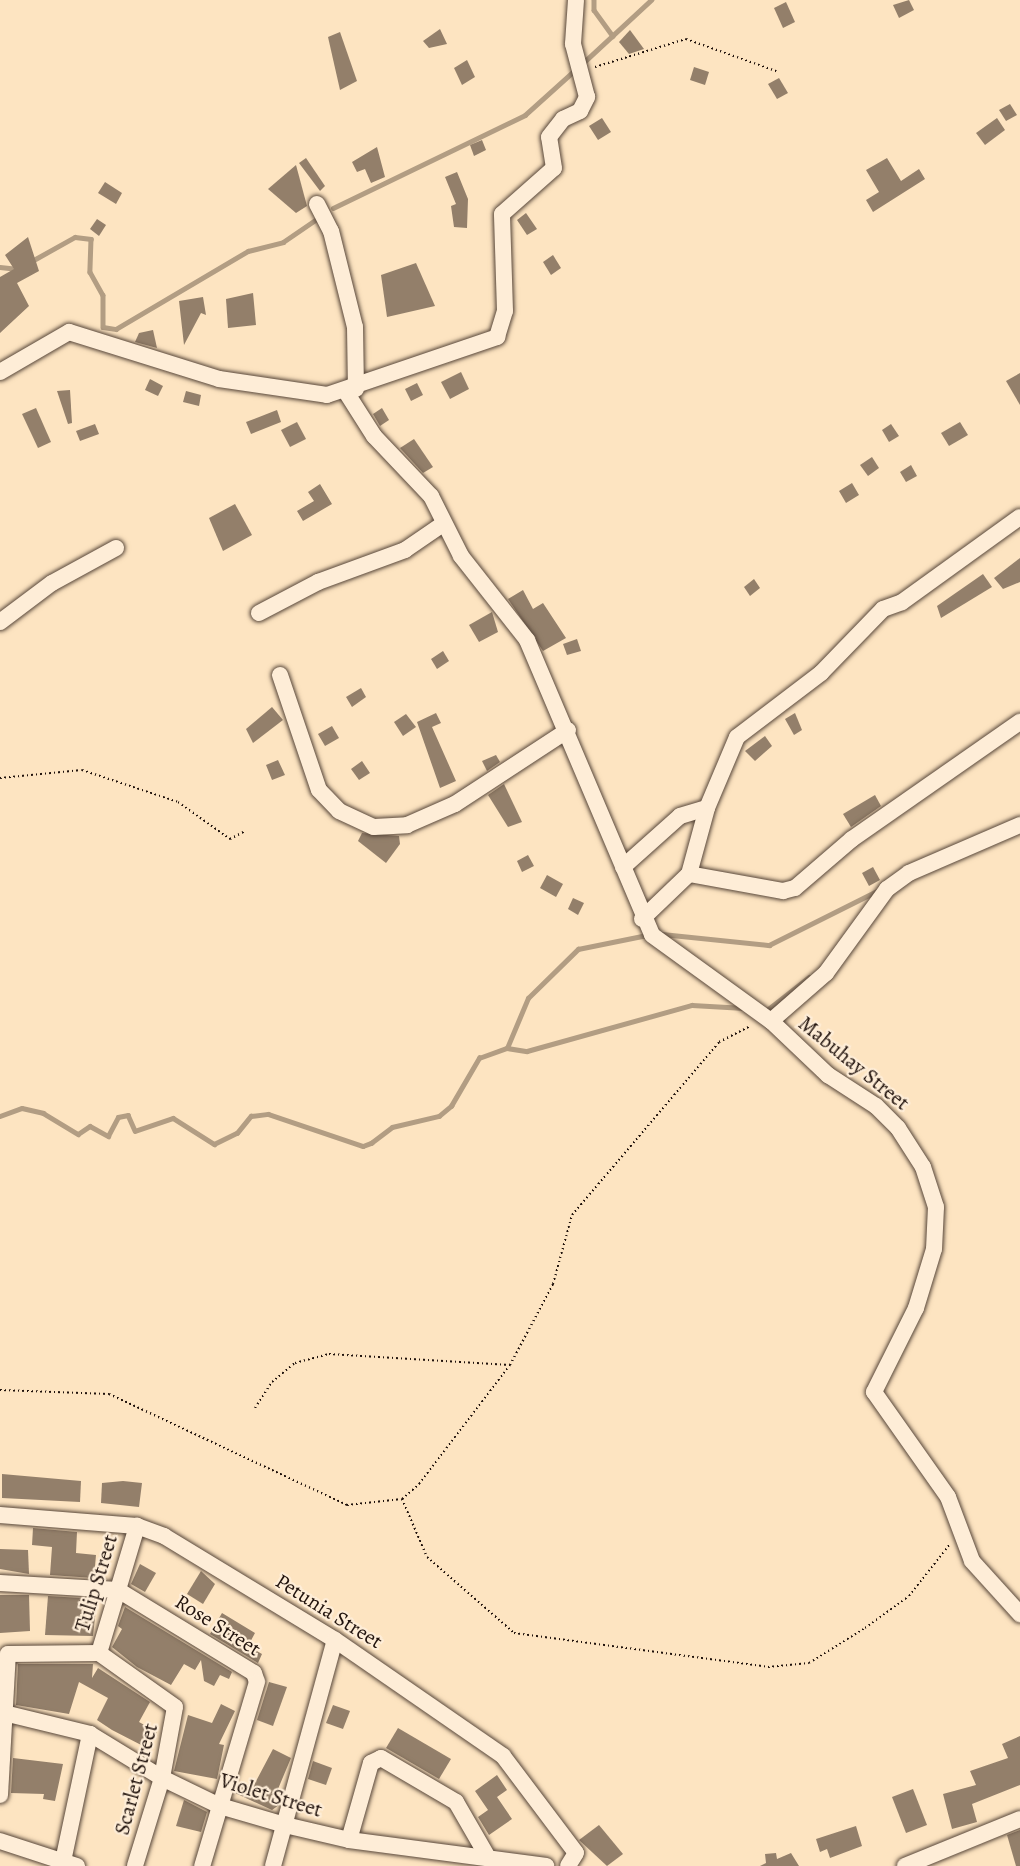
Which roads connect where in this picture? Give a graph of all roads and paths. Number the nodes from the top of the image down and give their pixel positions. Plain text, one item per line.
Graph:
1 (576, 0) edge
2 (578, 69) junction
3 (776, 71) dead end
4 (317, 204) dead end
5 (0, 372) edge
6 (351, 391) junction
7 (1020, 516) edge
8 (443, 524) junction
9 (116, 548) dead end
10 (259, 612) dead end
11 (0, 622) edge
12 (280, 675) dead end
13 (1020, 722) edge
14 (568, 730) junction
15 (0, 778) edge
16 (707, 808) junction
17 (1020, 825) edge
18 (245, 831) dead end
19 (623, 867) junction
20 (689, 874) junction
21 (642, 919) junction
22 (771, 1021) junction
23 (510, 1365) junction
24 (0, 1390) edge
25 (255, 1408) dead end
26 (402, 1498) junction
27 (0, 1515) edge
28 (137, 1526) junction
29 (958, 1536) junction
30 (0, 1583) edge
31 (118, 1590) junction
32 (1020, 1614) edge
33 (335, 1640) junction
34 (99, 1653) junction
35 (3, 1712) edge
36 (90, 1734) junction
37 (162, 1778) junction
38 (0, 1795) edge
39 (220, 1806) junction
40 (1019, 1823) edge
41 (285, 1825) junction
42 (349, 1840) junction
43 (0, 1841) edge
44 (486, 1854) junction
45 (572, 1860) edge
46 (67, 1865) edge
47 (135, 1866) edge
48 (202, 1866) edge
49 (273, 1866) edge
50 (546, 1866) edge
51 (905, 1866) edge

1 - 2 street
2 - 3 path
2 - 6 street
4 - 6 street
5 - 6 street
6 - 8 street
7 - 16 street
8 - 10 street
8 - 14 street
9 - 11 street
12 - 14 street
13 - 20 street
14 - 19 street
15 - 18 path
16 - 19 street
16 - 20 street
17 - 22 street
19 - 21 street
20 - 21 street
21 - 22 street
22 - 23 path
22 - 29 street, Mabuhay Street
23 - 25 path
23 - 26 path
24 - 26 path
26 - 29 path
27 - 28 street, Petunia Street
28 - 31 street, Tulip Street
28 - 33 street, Petunia Street
29 - 32 street, Mabuhay Street
30 - 31 street, Rose Street
31 - 34 street, Tulip Street
31 - 39 street, Rose Street
33 - 41 street
33 - 45 street, Petunia Street
34 - 35 street
34 - 37 street, Scarlet Street
35 - 36 street, Violet Street
35 - 38 street
36 - 37 street, Violet Street
36 - 46 street
37 - 39 street, Violet Street
37 - 47 street, Scarlet Street
39 - 41 street, Violet Street
39 - 48 street, Rose Street
40 - 51 street
41 - 42 street, Violet Street
41 - 49 street
42 - 44 street, Violet Street
42 - 44 street
43 - 46 street
44 - 50 street, Violet Street

